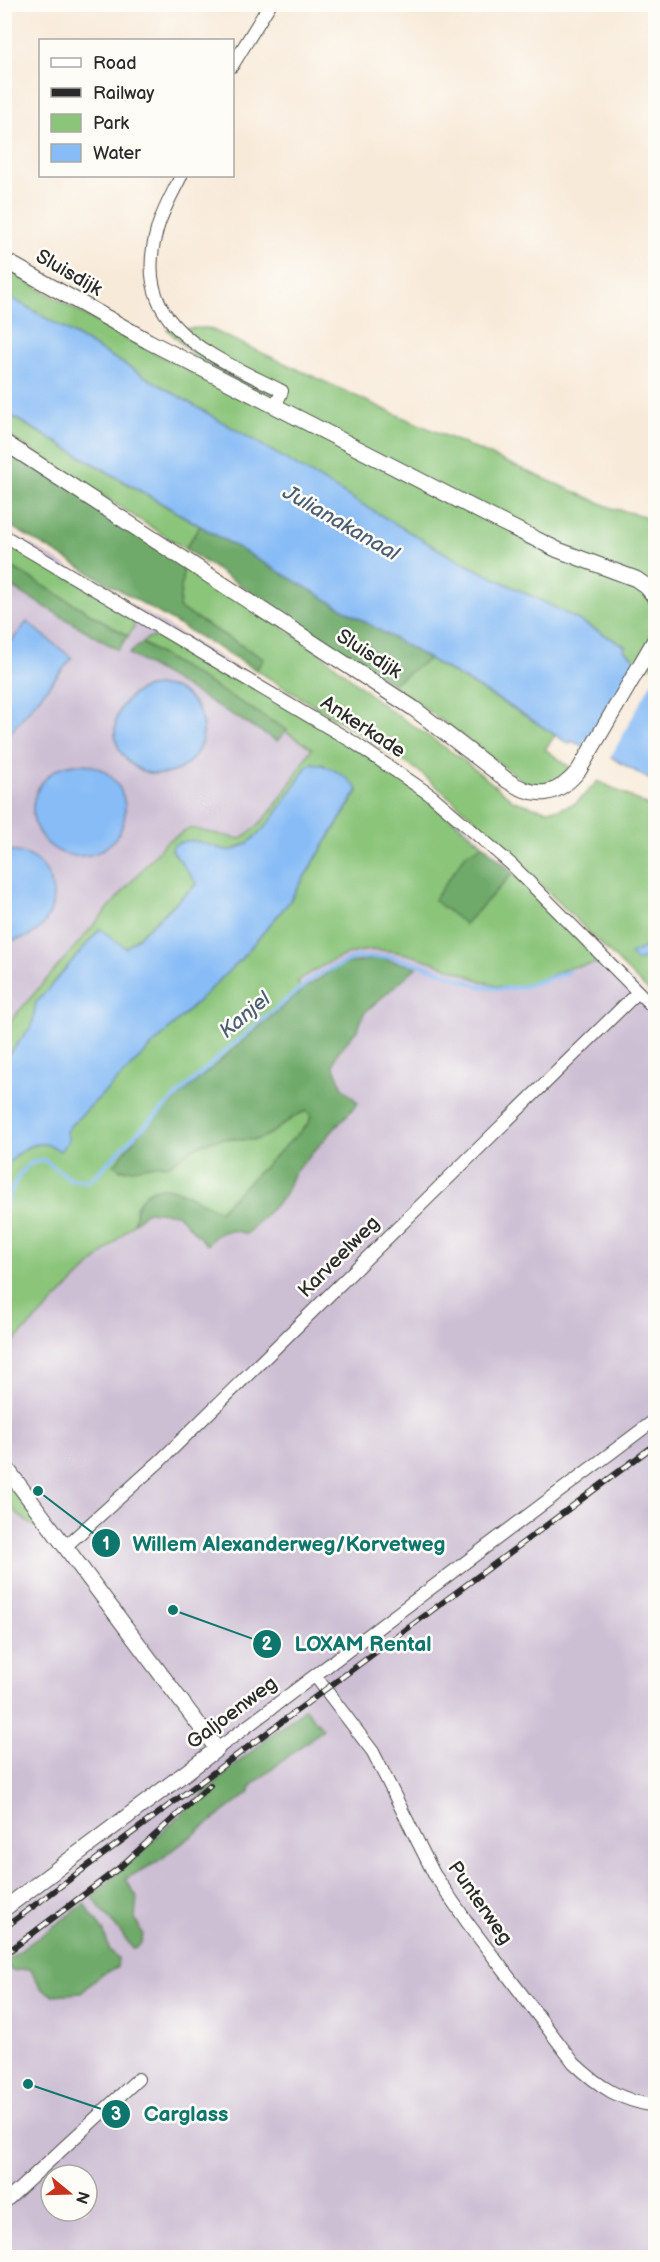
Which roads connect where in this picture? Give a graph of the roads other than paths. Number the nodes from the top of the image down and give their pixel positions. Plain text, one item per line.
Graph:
1 (270, 4) edge
2 (234, 63) edge
3 (181, 177) edge
4 (4, 260) edge
5 (275, 407) junction
6 (4, 442) edge
7 (4, 536) edge
8 (656, 599) edge
9 (655, 640) edge
10 (638, 992) junction
11 (656, 1010) edge
12 (656, 1419) edge
13 (4, 1465) edge
14 (66, 1546) junction
15 (316, 1677) junction
16 (217, 1749) junction
17 (4, 1909) edge
18 (138, 2079) dead end
19 (656, 2106) edge
20 (4, 2203) edge

1 - 2 street
3 - 5 street
4 - 5 street, Sluisdijk
5 - 8 street, Sluisdijk
6 - 9 street, Sluisdijk
7 - 10 street, Ankerkade
10 - 11 street, Ankerkade
10 - 14 street, Karveelweg
12 - 15 street, Galjoenweg
13 - 14 street
14 - 16 street
15 - 16 street, Galjoenweg
15 - 19 street, Punterweg
16 - 17 street, Galjoenweg
18 - 20 street

